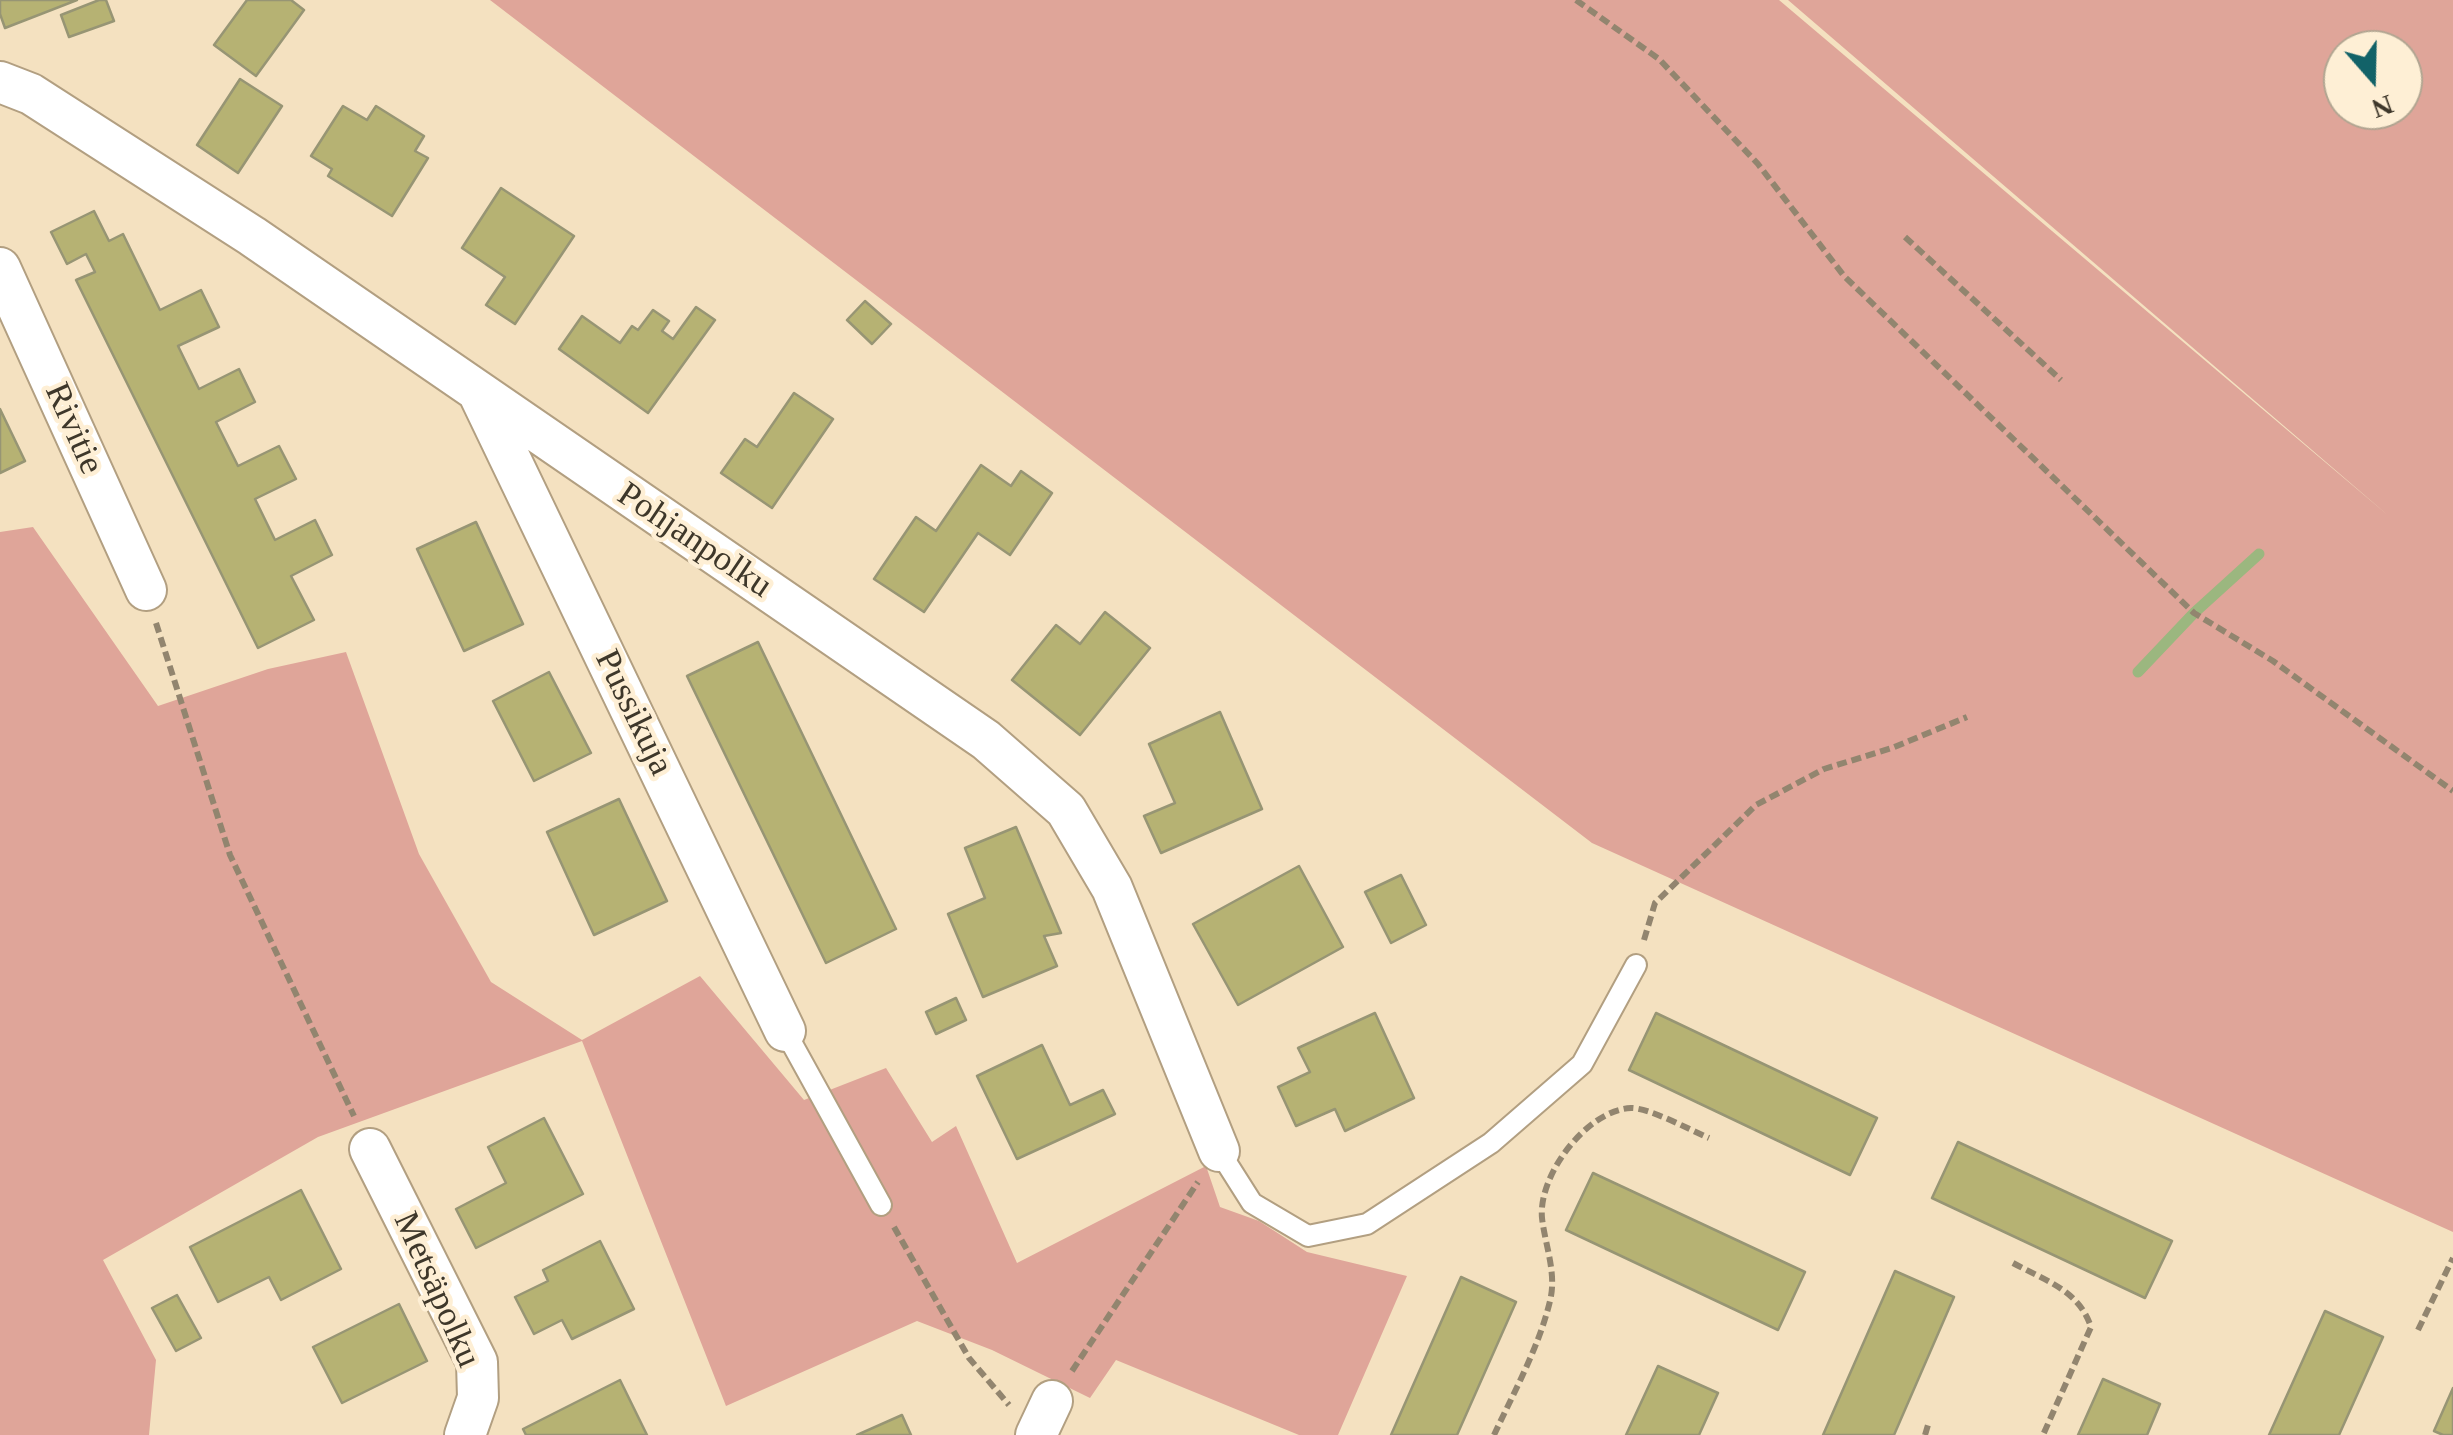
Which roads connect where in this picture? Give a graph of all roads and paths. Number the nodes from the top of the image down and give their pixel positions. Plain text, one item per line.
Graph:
1 (1576, 0) edge
2 (0, 82) edge
3 (1905, 237) dead end
4 (0, 268) edge
5 (2062, 380) dead end
6 (480, 396) junction
7 (146, 590) joint
8 (1967, 717) dead end
9 (2453, 791) edge
10 (1636, 965) joint
11 (786, 1031) joint
12 (1709, 1138) dead end
13 (370, 1149) joint
14 (1219, 1150) junction
15 (882, 1205) joint
16 (2453, 1258) edge
17 (2012, 1263) dead end
18 (2418, 1330) dead end
19 (1034, 1415) edge
20 (1928, 1426) dead end
21 (466, 1435) edge
22 (1494, 1435) edge
23 (1924, 1435) edge
24 (2043, 1435) edge

1 - 9 path
2 - 6 street, Pohjanpolku
3 - 5 path
4 - 7 street, Rivitie
6 - 11 street, Pussikuja
6 - 14 street, Pohjanpolku
7 - 13 path
8 - 10 path
10 - 14 lane
11 - 15 lane
12 - 22 path
13 - 21 street, Metsäpolku
14 - 19 path
15 - 19 path
16 - 18 path
17 - 24 path
20 - 23 path

